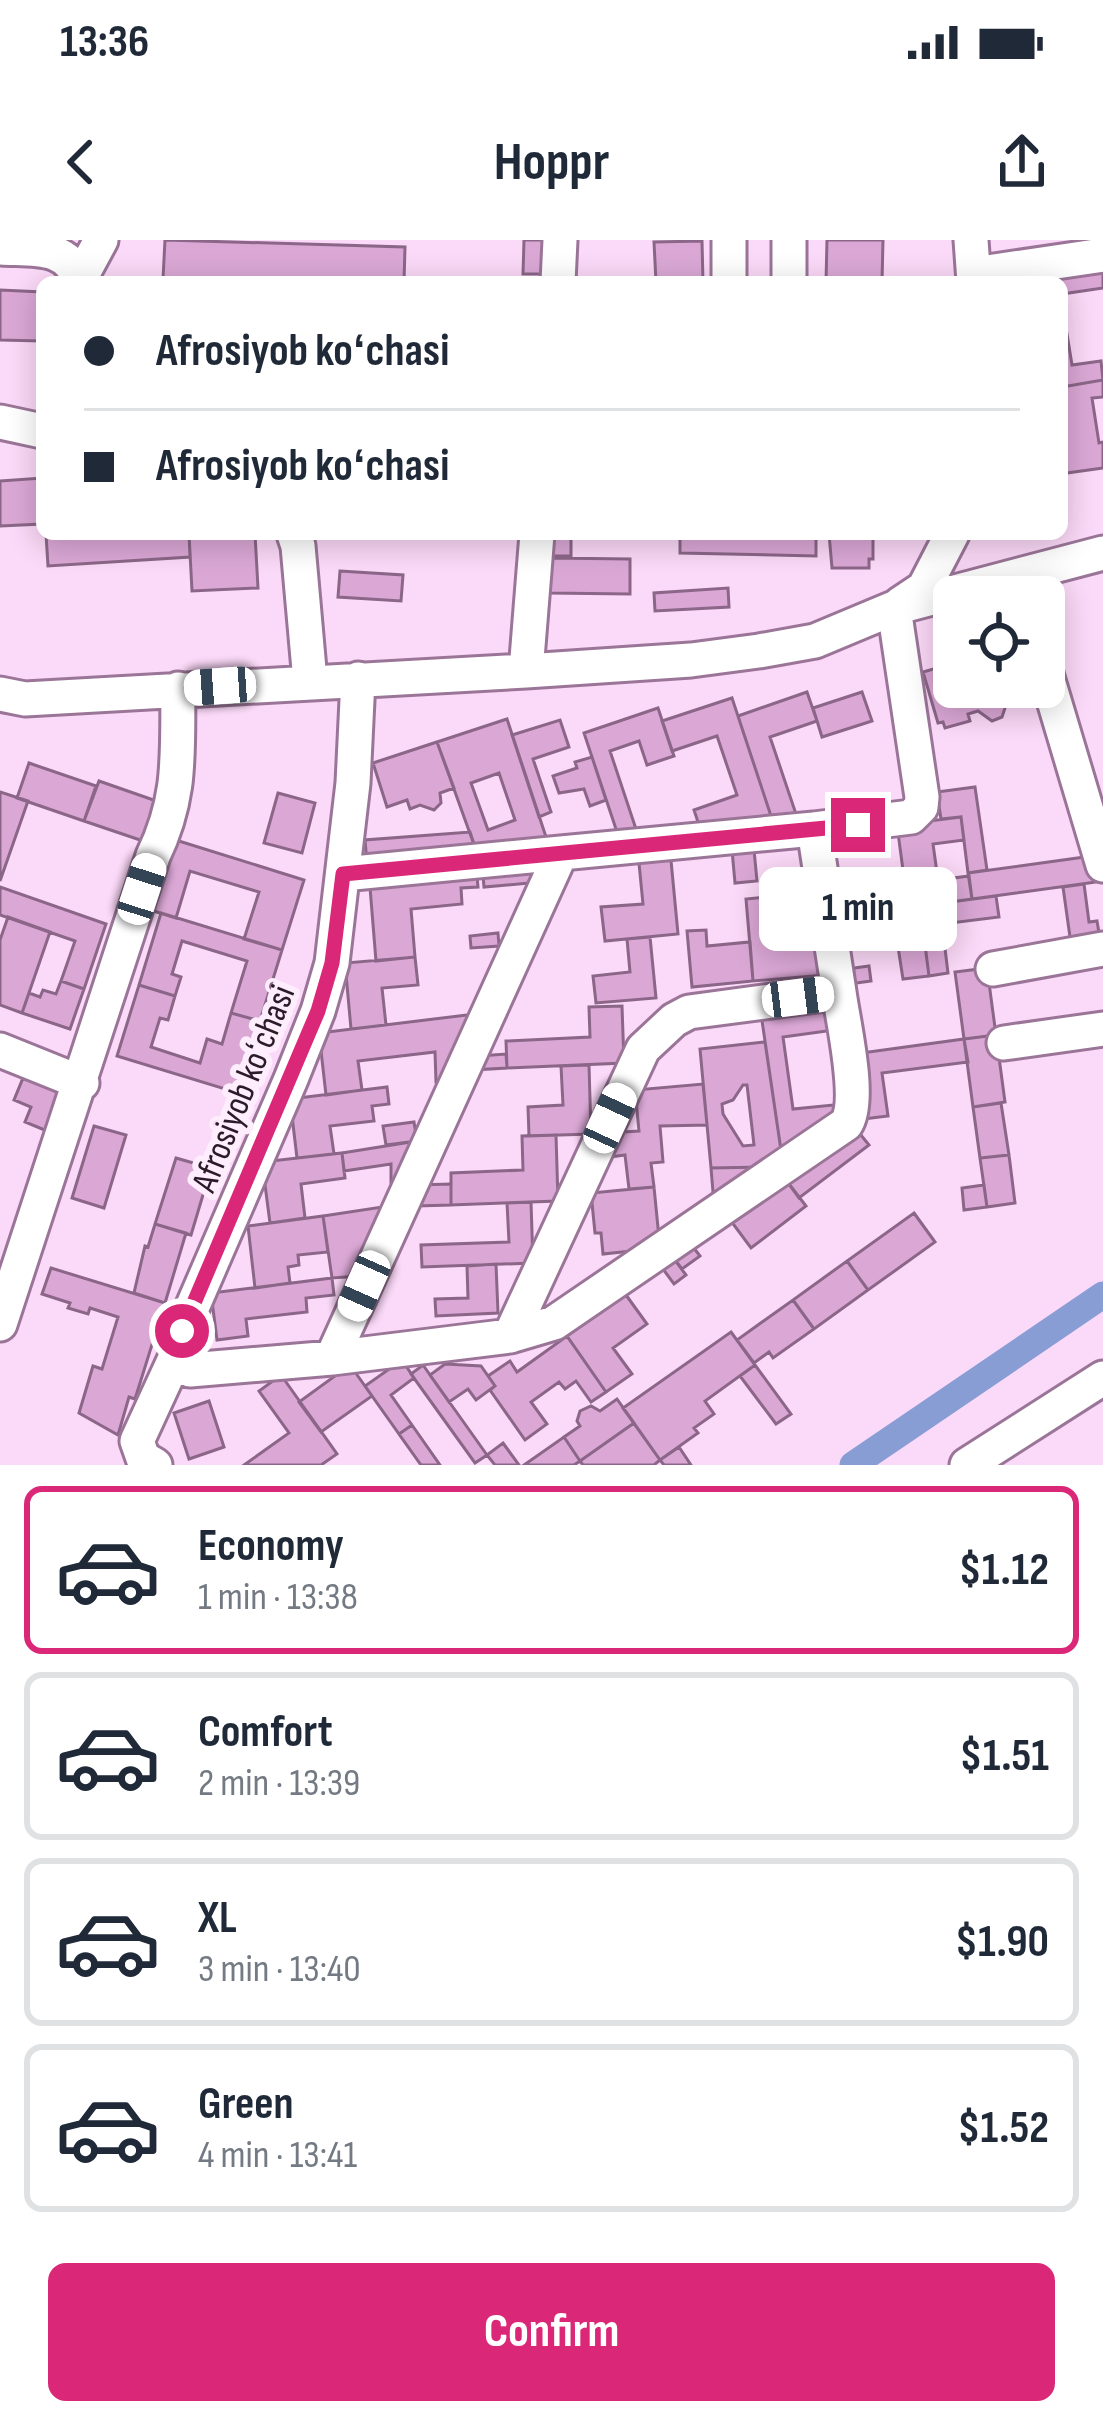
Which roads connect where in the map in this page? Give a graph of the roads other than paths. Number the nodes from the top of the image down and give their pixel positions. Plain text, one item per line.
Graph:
1 (101, 240) edge
2 (560, 240) edge
3 (729, 240) edge
4 (789, 240) edge
5 (0, 248) edge
6 (1103, 255) edge
7 (973, 265) edge
8 (78, 276) edge
9 (83, 276) edge
10 (558, 276) edge
11 (729, 276) edge
12 (789, 276) edge
13 (0, 422) edge
14 (36, 430) edge
15 (296, 540) edge
16 (537, 540) edge
17 (949, 540) edge
18 (1103, 553) edge
19 (1047, 576) edge
20 (933, 602) edge
21 (894, 608) junction
22 (526, 671) junction
23 (358, 679) junction
24 (310, 681) junction
25 (178, 689) junction
26 (0, 694) edge
27 (1056, 708) edge
28 (814, 830) junction
29 (561, 854) junction
30 (1103, 865) edge
31 (343, 874) junction
32 (1103, 949) edge
33 (993, 970) dead end
34 (839, 992) junction
35 (1103, 1029) edge
36 (1004, 1043) dead end
37 (0, 1050) edge
38 (82, 1083) junction
39 (0, 1324) edge
40 (510, 1336) junction
41 (178, 1352) junction
42 (332, 1358) junction
43 (1103, 1378) edge
44 (154, 1465) edge
45 (967, 1465) edge

1 - 9 street
2 - 10 street
3 - 11 street
4 - 12 street
5 - 8 street
6 - 7 street
13 - 14 street
15 - 24 street
16 - 22 street
17 - 21 street
18 - 19 street
20 - 21 street
21 - 22 street
21 - 28 street
22 - 23 street
23 - 24 street
23 - 31 street, Afrosiyob koʻchasi
24 - 25 street
25 - 26 street
25 - 38 street
27 - 30 street
28 - 29 street
28 - 34 street
29 - 31 street
29 - 42 street
31 - 41 street, Afrosiyob koʻchasi
32 - 33 street
34 - 40 street
34 - 40 street
35 - 36 street
37 - 38 street
38 - 39 street
40 - 42 street
41 - 42 street
41 - 44 street, Afrosiyob koʻchasi
43 - 45 street

